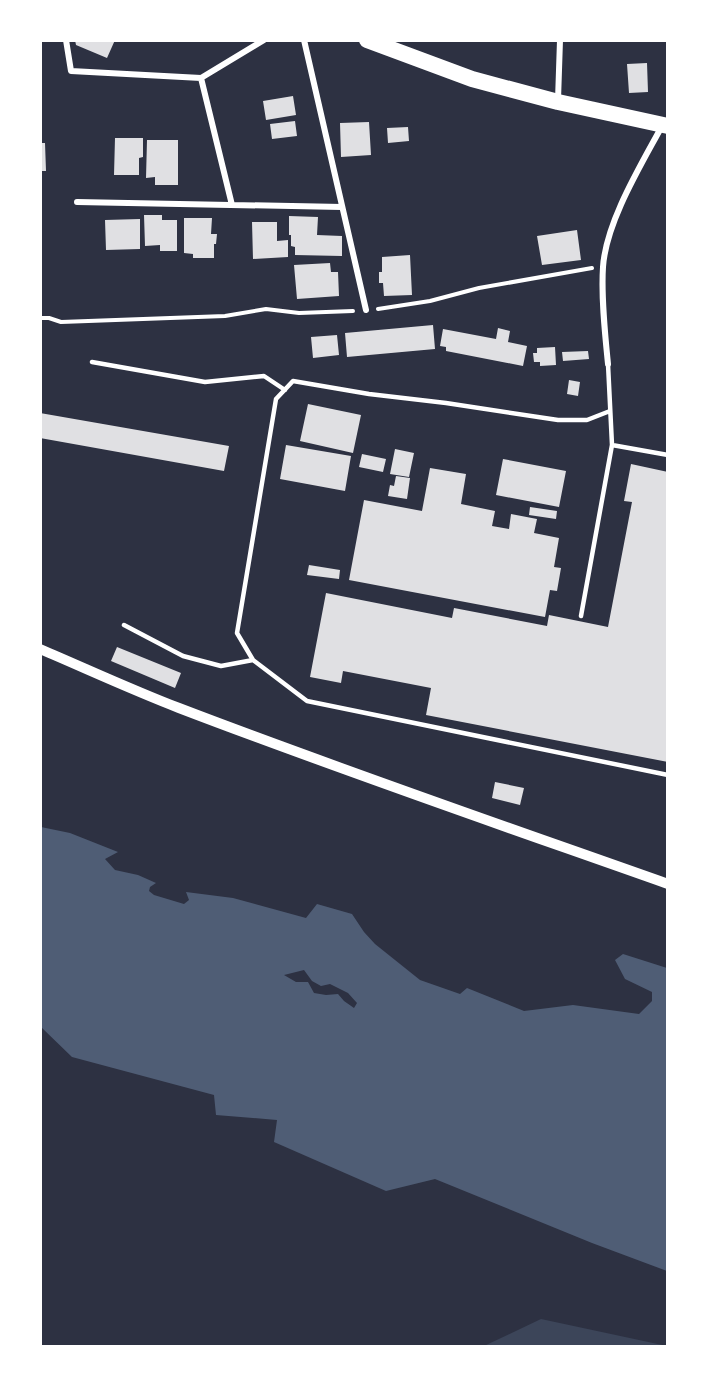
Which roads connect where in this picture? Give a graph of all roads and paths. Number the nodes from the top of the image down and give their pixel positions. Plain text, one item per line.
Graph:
1 (66, 40) edge
2 (264, 40) edge
3 (304, 40) edge
4 (367, 40) edge
5 (560, 40) edge
6 (389, 45) edge
7 (201, 78) junction
8 (558, 102) junction
9 (665, 125) edge
10 (77, 201) dead end
11 (232, 205) junction
12 (342, 207) junction
13 (603, 266) junction
14 (366, 310) junction
15 (40, 318) edge
16 (92, 362) dead end
17 (608, 364) joint
18 (285, 390) junction
19 (610, 411) junction
20 (612, 445) junction
21 (668, 455) edge
22 (581, 616) dead end
23 (124, 625) dead end
24 (40, 649) edge
25 (253, 660) junction
26 (668, 775) edge
27 (668, 884) edge

1 - 7 street
2 - 7 street
3 - 12 street
4 - 6 highway
5 - 8 street
6 - 8 highway
7 - 11 street
8 - 9 highway
9 - 13 street
10 - 11 street
11 - 12 street
12 - 14 street
13 - 14 path
13 - 17 street
14 - 15 path
16 - 18 lane
17 - 19 lane
18 - 19 lane
18 - 25 lane
19 - 20 lane
20 - 21 lane
20 - 22 lane
23 - 25 lane
24 - 27 street
25 - 26 lane

